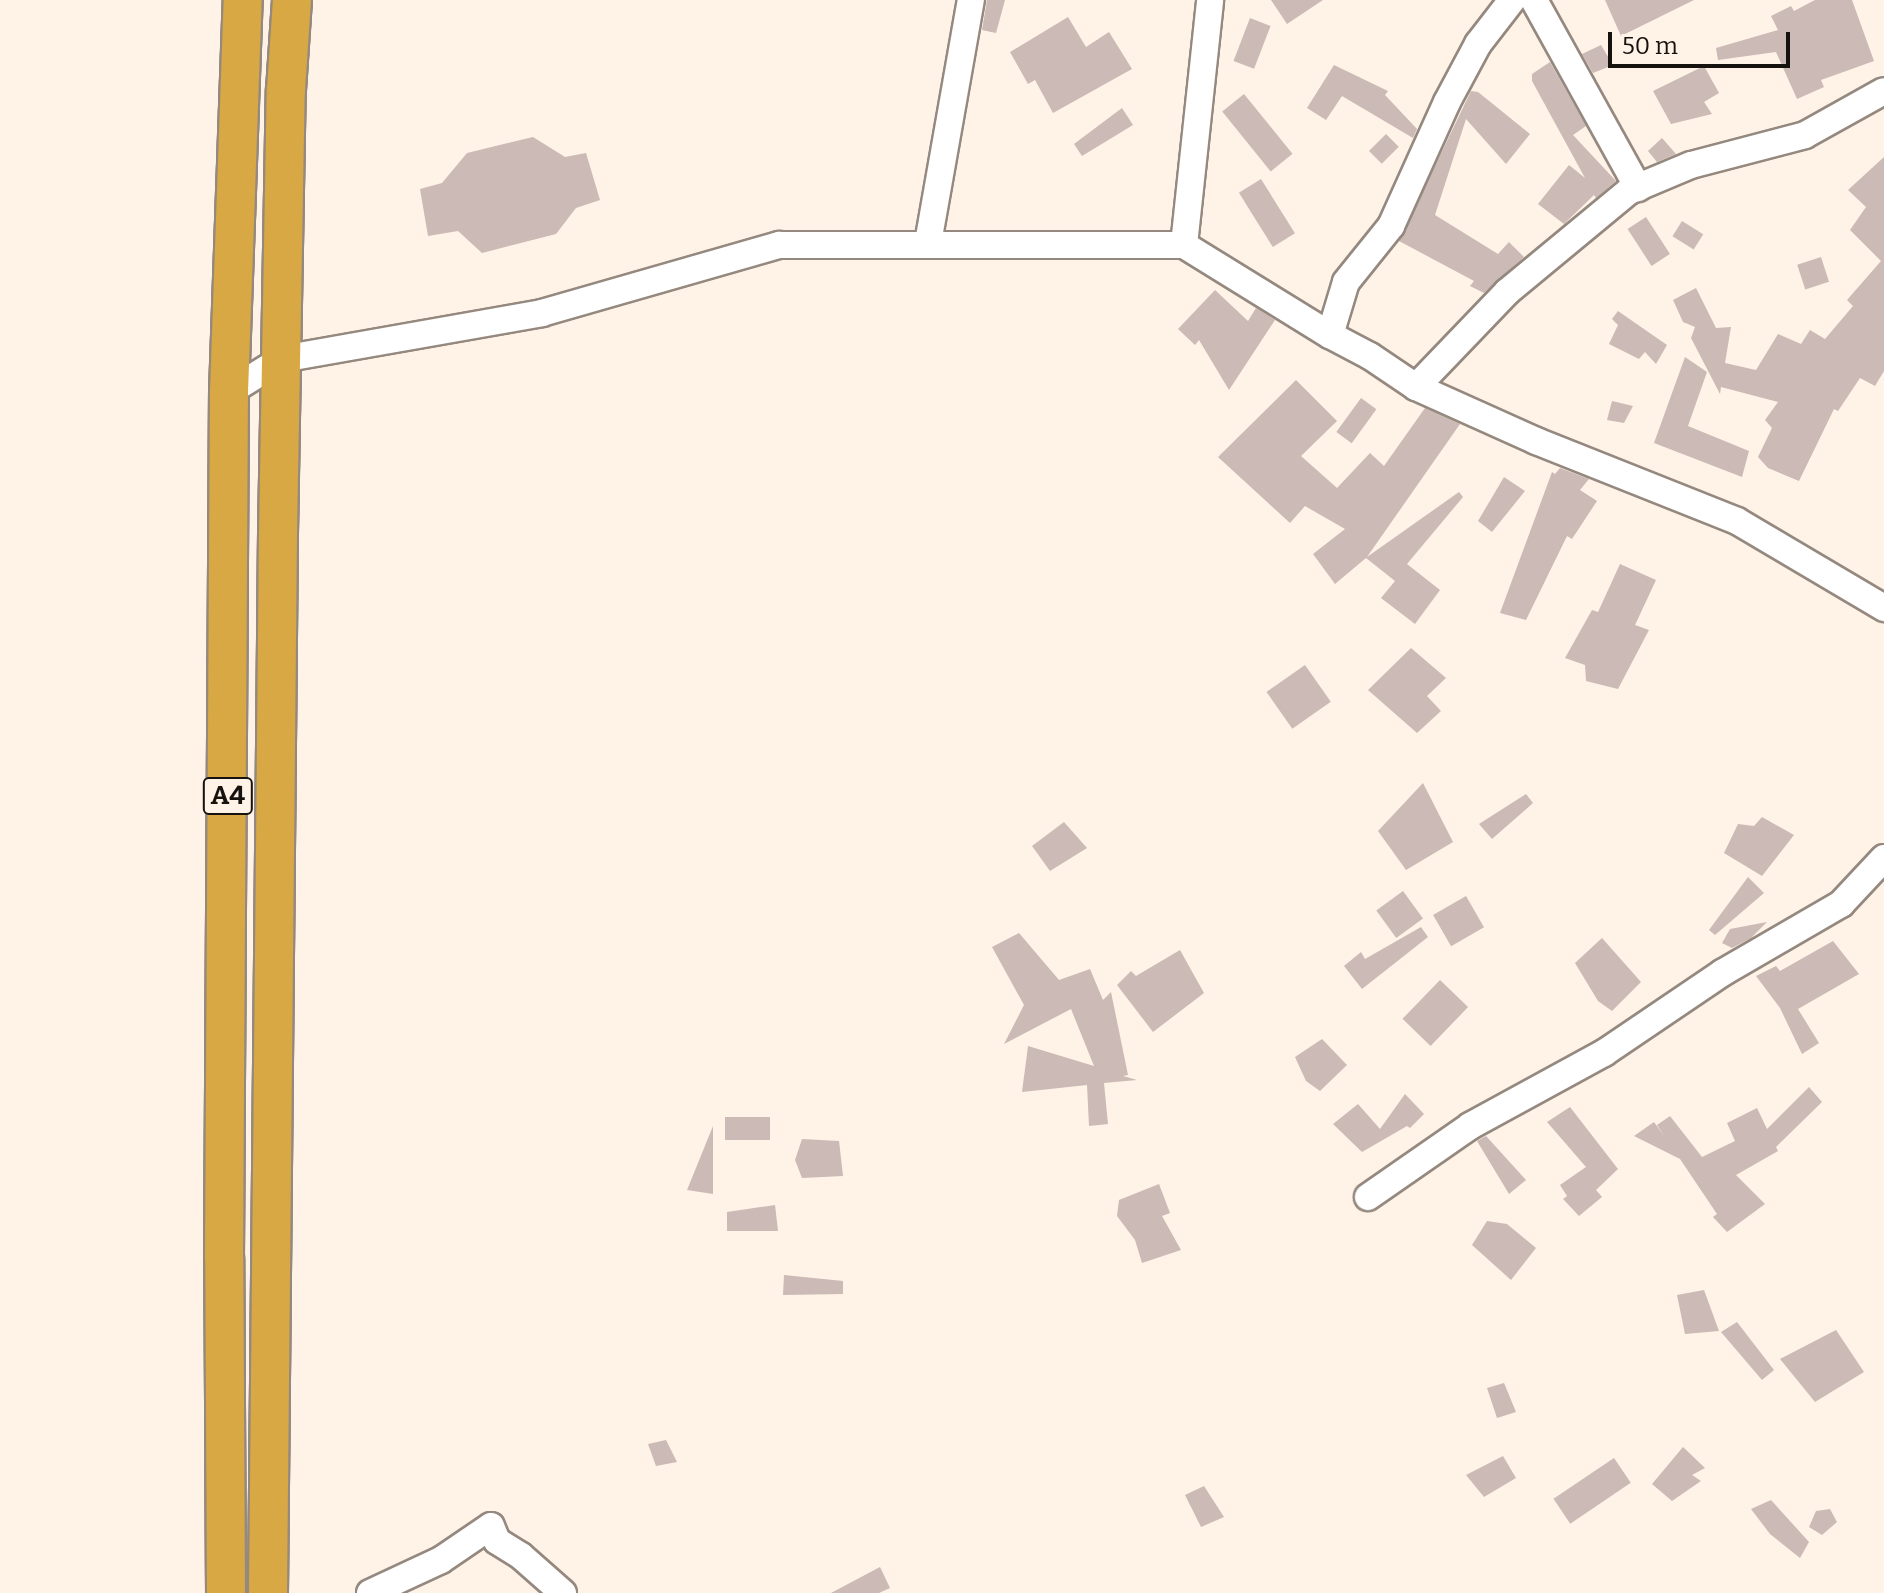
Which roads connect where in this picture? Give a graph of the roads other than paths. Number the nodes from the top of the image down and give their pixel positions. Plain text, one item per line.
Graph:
1 (243, 0) edge
2 (292, 0) edge
3 (971, 0) edge
4 (1210, 0) edge
5 (1512, 0) edge
6 (1534, 0) edge
7 (1884, 91) edge
8 (1638, 188) junction
9 (928, 243) junction
10 (1184, 245) junction
11 (1330, 335) junction
12 (282, 359) junction
13 (1416, 387) junction
14 (229, 392) junction
15 (1884, 608) edge
16 (1884, 858) edge
17 (1368, 1197) dead end
18 (226, 1593) edge
19 (268, 1593) edge
20 (370, 1593) edge
21 (563, 1593) edge

1 - 14 highway, A4
2 - 12 highway, A4
3 - 9 street
4 - 10 street
5 - 11 street
6 - 8 street
7 - 8 street
8 - 13 street
9 - 10 street
9 - 12 street
10 - 11 street
11 - 13 street
12 - 14 street
12 - 19 highway, A4
13 - 15 street
14 - 18 highway, A4
16 - 17 street
20 - 21 street

